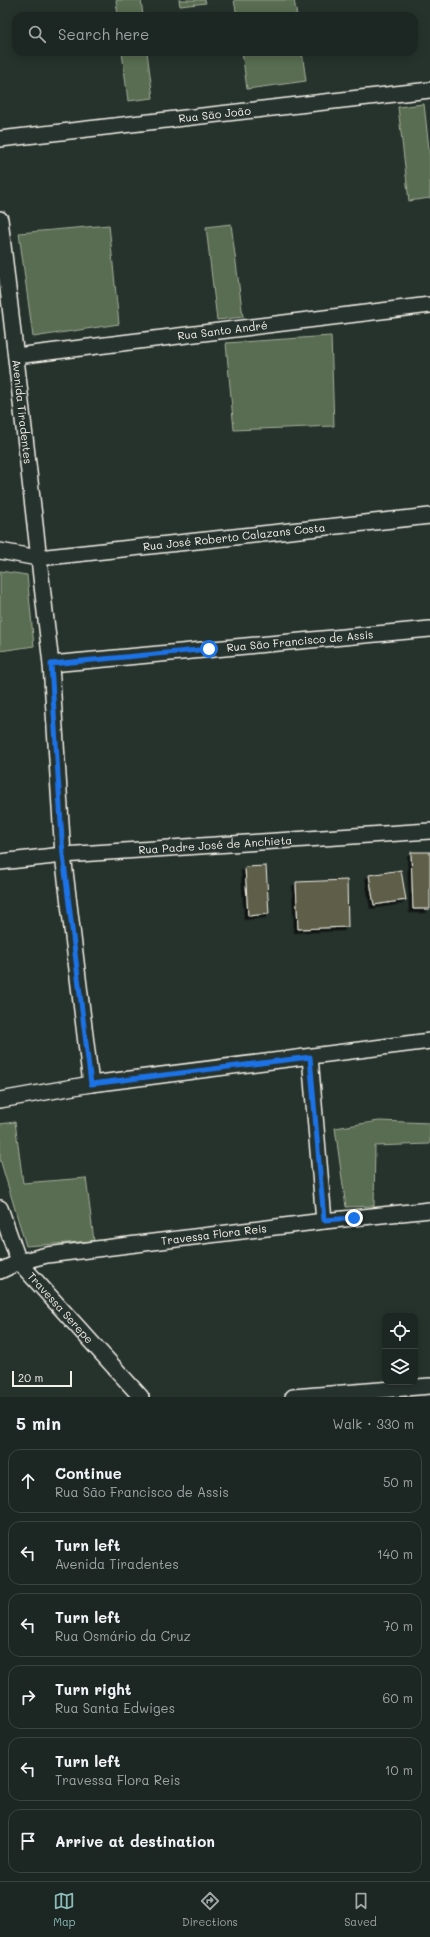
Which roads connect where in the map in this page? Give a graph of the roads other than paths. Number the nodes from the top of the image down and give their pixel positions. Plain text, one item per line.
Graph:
1 (430, 90) edge
2 (0, 139) edge
3 (0, 219) edge
4 (1, 240) edge
5 (430, 305) edge
6 (16, 356) junction
7 (430, 516) edge
8 (0, 551) edge
9 (38, 558) junction
10 (430, 629) edge
11 (51, 664) junction
12 (430, 831) edge
13 (63, 855) junction
14 (0, 862) edge
15 (430, 1041) edge
16 (310, 1057) junction
17 (91, 1084) junction
18 (0, 1100) edge
19 (0, 1208) edge
20 (430, 1210) edge
21 (324, 1220) junction
22 (18, 1262) junction
23 (0, 1271) edge
24 (430, 1386) edge
25 (378, 1394) edge
26 (141, 1397) edge
27 (293, 1397) edge

1 - 2 street, Rua São João
3 - 4 street, Avenida Tiradentes
4 - 6 street, Avenida Tiradentes
5 - 6 street, Rua Santo André
6 - 9 street, Avenida Tiradentes
7 - 9 street, Rua José Roberto Calazans Costa
8 - 9 street
9 - 11 street, Avenida Tiradentes
10 - 11 street, Rua São Francisco de Assis
11 - 13 street, Avenida Tiradentes
12 - 13 street, Rua Padre José de Anchieta
13 - 14 street, Rua Padre José de Anchieta
13 - 17 street, Avenida Tiradentes
15 - 16 street
16 - 17 street
16 - 21 street
17 - 18 street
19 - 22 street, Travessa Serepe
20 - 21 street, Travessa Flora Reis
21 - 22 street, Travessa Flora Reis
22 - 23 street, Travessa Flora Reis
22 - 26 street, Travessa Serepe
24 - 25 street
25 - 27 street

